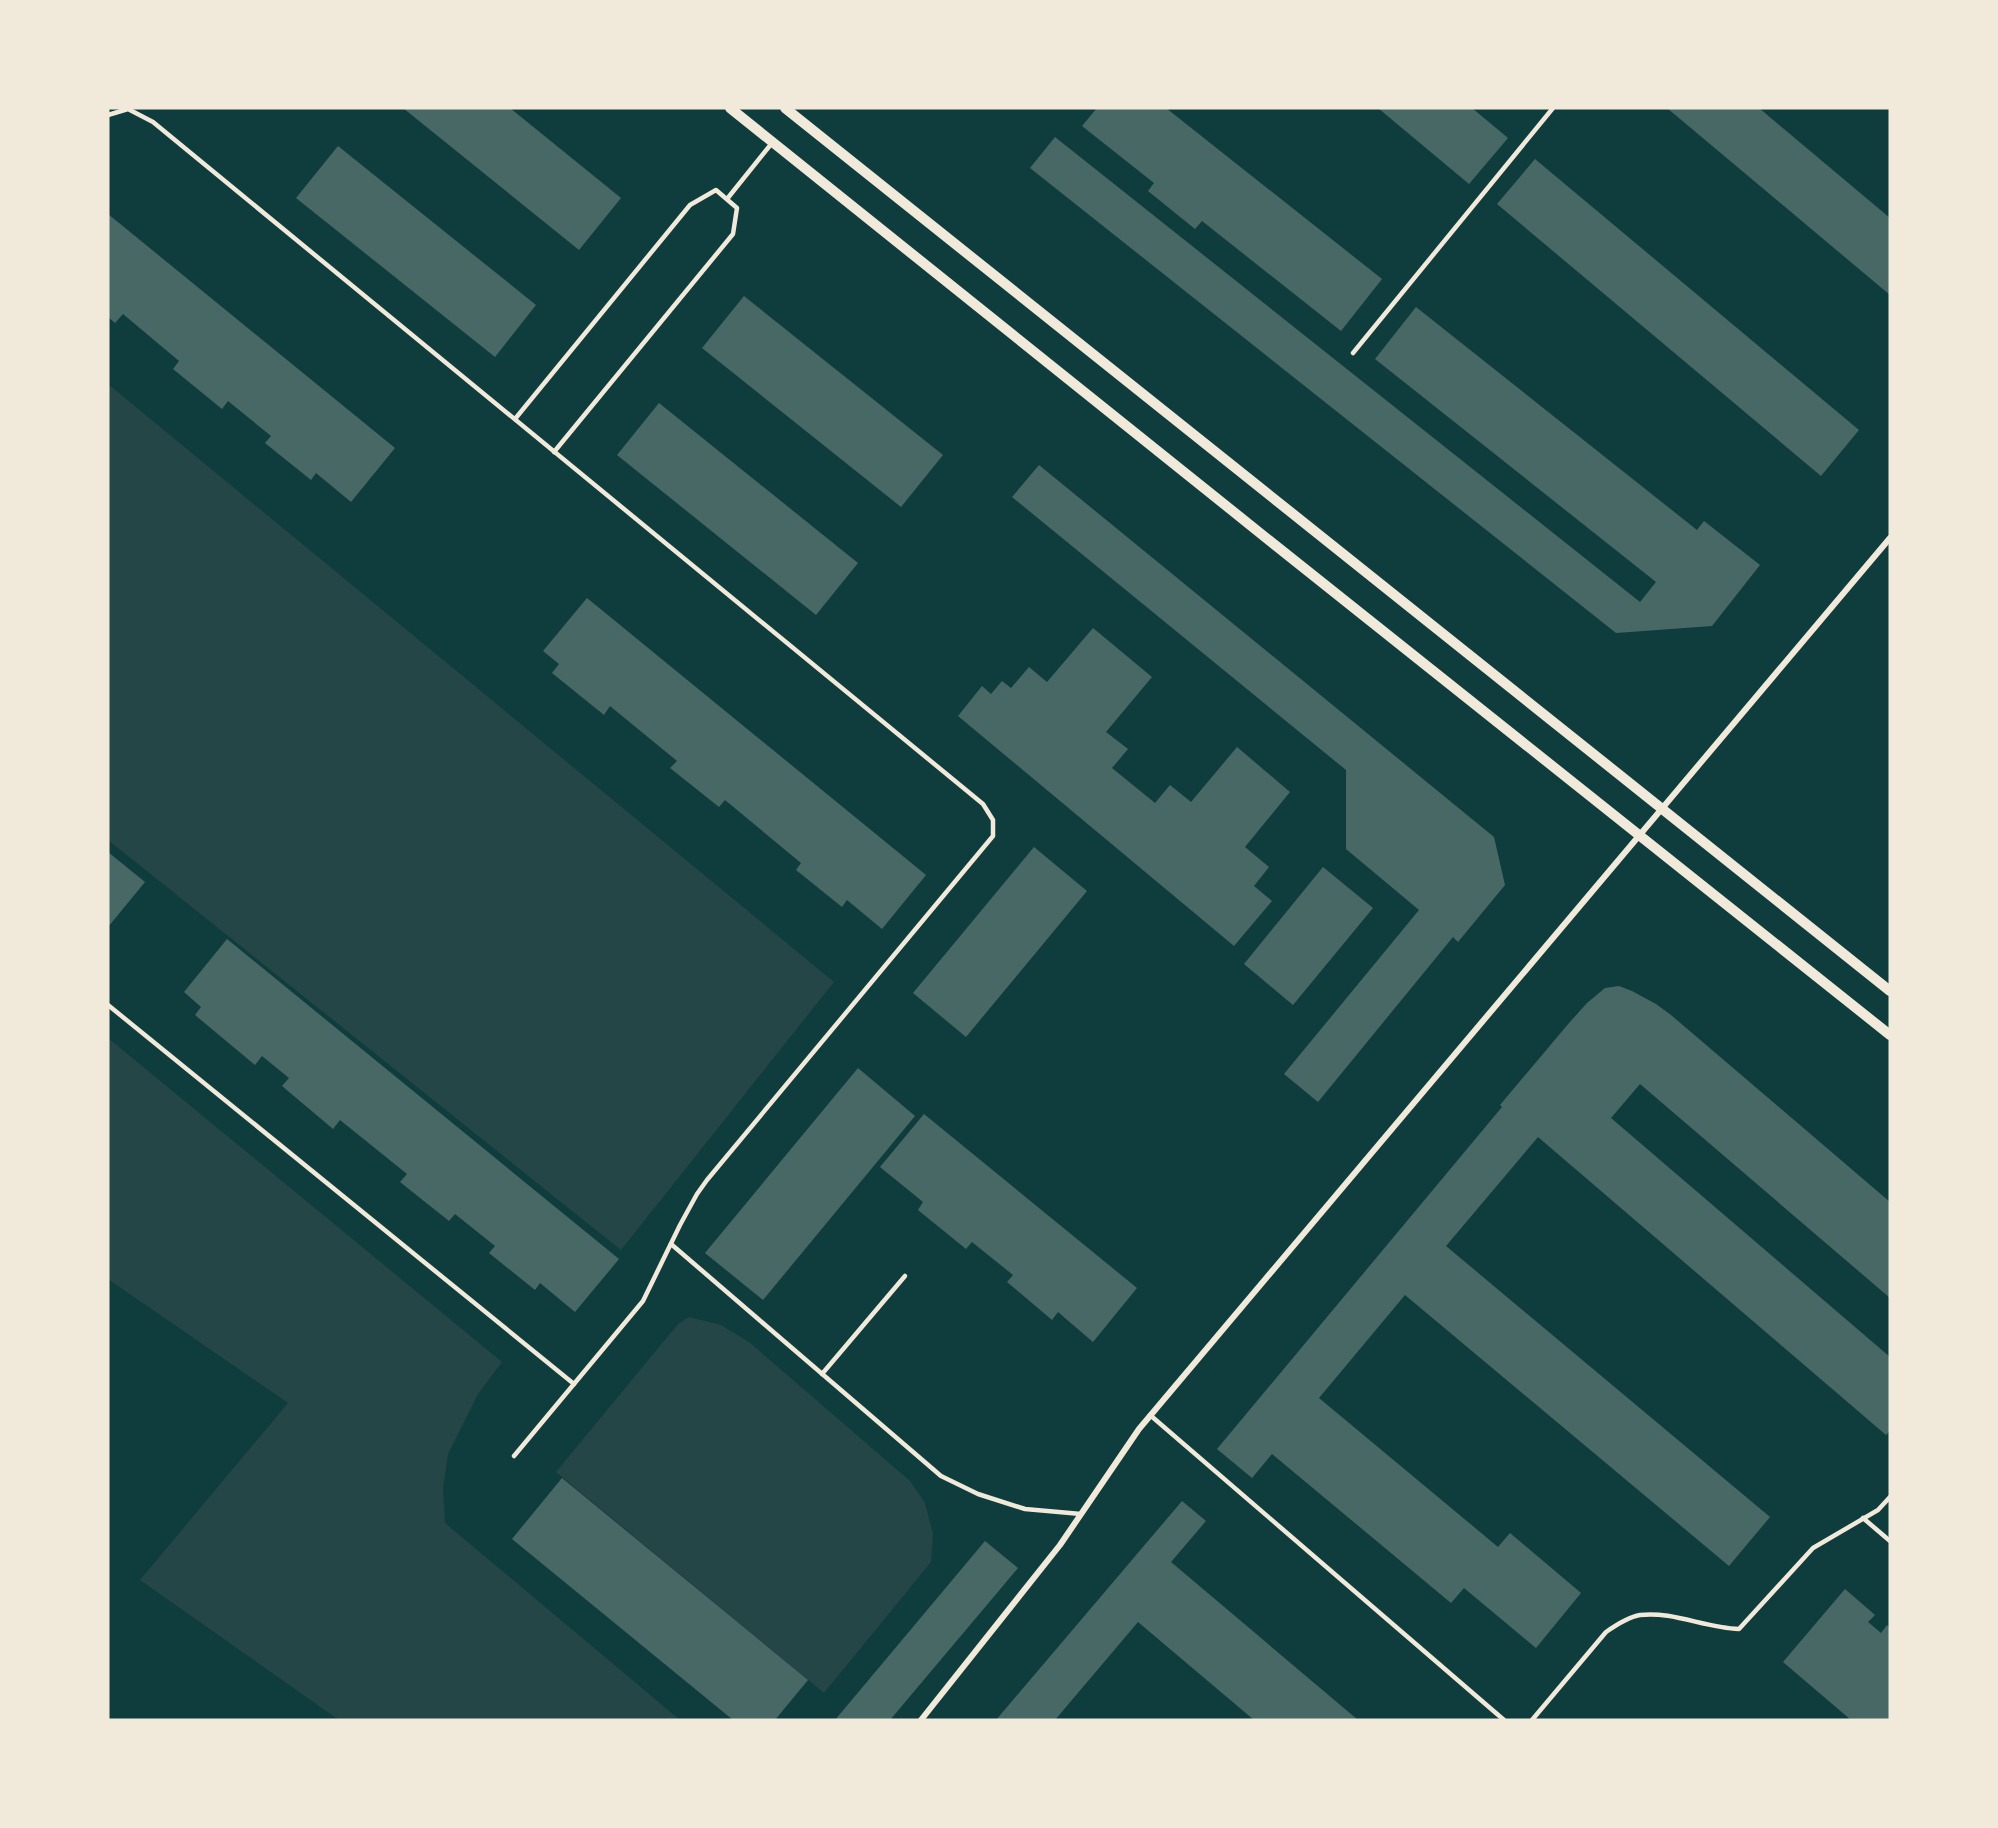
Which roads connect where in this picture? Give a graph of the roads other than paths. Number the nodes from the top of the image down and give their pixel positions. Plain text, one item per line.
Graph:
1 (730, 108) edge
2 (785, 108) edge
3 (1553, 108) edge
4 (108, 115) edge
5 (772, 142) junction
6 (727, 200) junction
7 (1353, 353) dead end
8 (515, 419) junction
9 (554, 452) junction
10 (1890, 538) edge
11 (1662, 809) junction
12 (1640, 836) junction
13 (1890, 991) edge
14 (108, 1005) edge
15 (1890, 1035) edge
16 (671, 1244) junction
17 (905, 1276) dead end
18 (822, 1374) junction
19 (574, 1384) junction
20 (1150, 1415) junction
21 (514, 1456) dead end
22 (1890, 1497) edge
23 (1081, 1514) junction
24 (1863, 1518) junction
25 (1890, 1541) edge
26 (921, 1720) edge
27 (1504, 1720) edge
28 (1532, 1720) edge

1 - 5 street
2 - 11 street
3 - 7 lane
4 - 8 lane
5 - 6 lane
5 - 12 street
6 - 8 lane
6 - 9 lane
8 - 9 lane
9 - 16 lane
10 - 11 street
11 - 12 street
11 - 13 street
12 - 15 street
12 - 20 street
14 - 19 lane
16 - 18 lane
16 - 19 lane
17 - 18 lane
18 - 23 lane
19 - 21 lane
20 - 23 street
20 - 27 lane
22 - 24 lane
23 - 26 street
24 - 25 lane
24 - 28 lane

